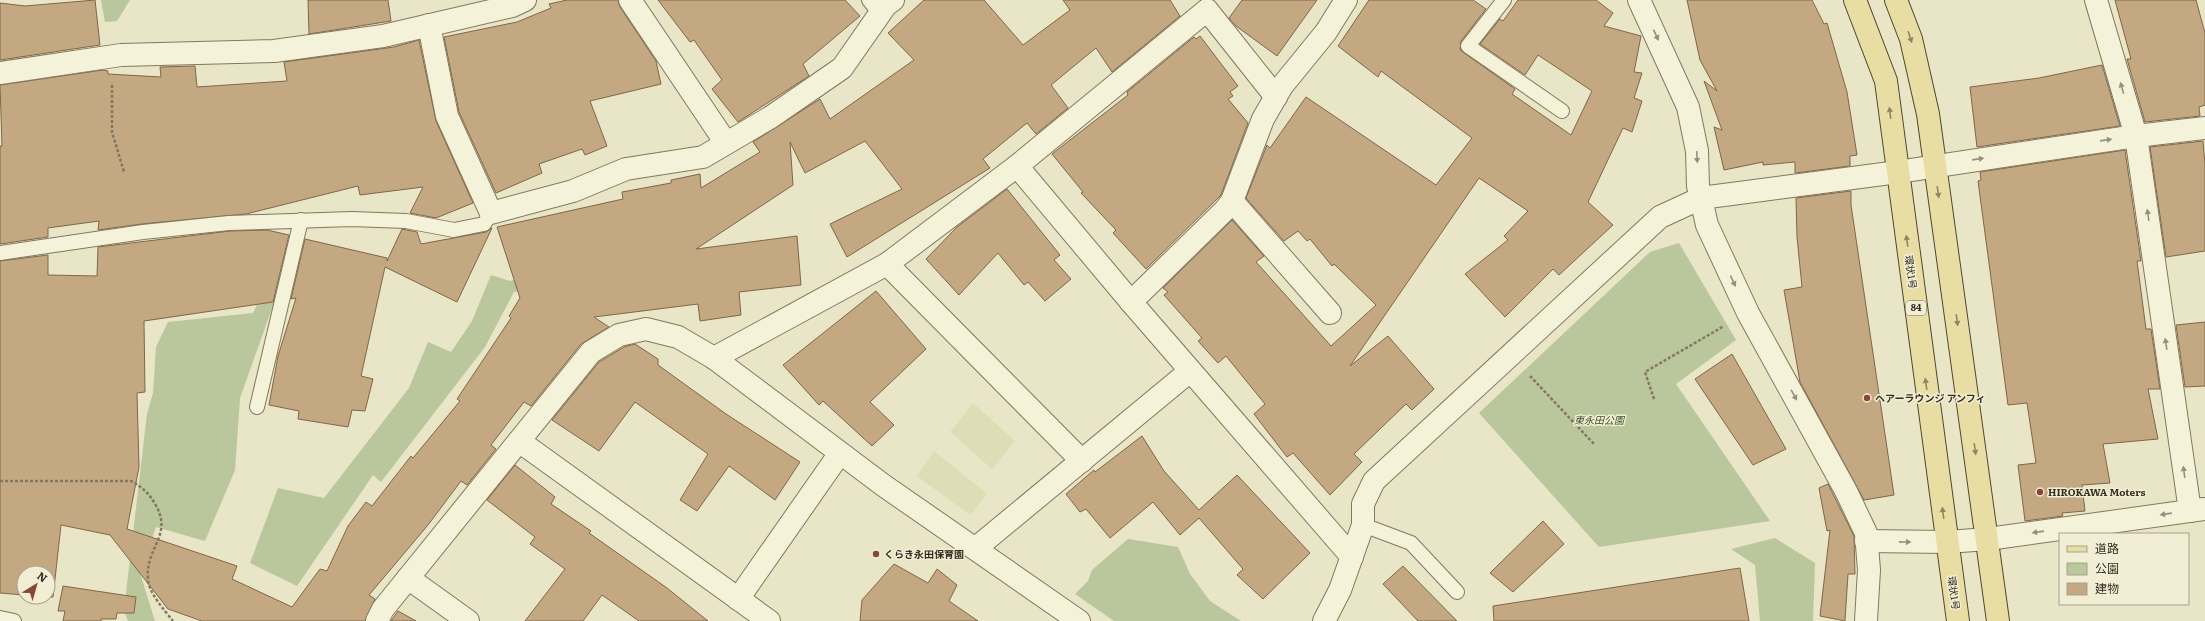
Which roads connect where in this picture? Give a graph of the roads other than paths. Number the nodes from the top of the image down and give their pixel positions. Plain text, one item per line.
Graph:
1 (525, 0) edge
2 (630, 0) edge
3 (1346, 0) edge
4 (1504, 0) edge
5 (1639, 0) edge
6 (1855, 0) edge
7 (1896, 0) edge
8 (2096, 0) edge
9 (881, 5) edge
10 (429, 25) junction
11 (0, 73) edge
12 (1276, 97) junction
13 (1562, 111) dead end
14 (2205, 128) edge
15 (2136, 136) junction
16 (726, 144) junction
17 (1935, 165) junction
18 (1016, 166) junction
19 (1898, 172) junction
20 (1701, 198) junction
21 (1232, 201) junction
22 (491, 213) junction
23 (301, 220) junction
24 (0, 253) edge
25 (887, 264) junction
26 (1131, 302) junction
27 (1330, 313) dead end
28 (714, 358) junction
29 (1190, 371) junction
30 (257, 407) dead end
31 (519, 441) junction
32 (840, 453) junction
33 (1082, 461) junction
34 (2197, 510) edge
35 (1363, 525) junction
36 (1988, 539) junction
37 (1866, 541) junction
38 (1947, 542) junction
39 (976, 548) junction
40 (1352, 557) junction
41 (408, 578) junction
42 (1457, 592) dead end
43 (738, 599) junction
44 (0, 618) edge
45 (14, 621) edge
46 (377, 621) edge
47 (468, 621) edge
48 (769, 621) edge
49 (1079, 621) edge
50 (1324, 621) edge
51 (1866, 621) edge
52 (1958, 621) edge
53 (1998, 621) edge

1 - 10 street
2 - 16 street
3 - 12 street
4 - 13 lane
5 -> 20 street
19 -> 6 main road, 環状1号 / 84
7 -> 17 main road
15 -> 8 street
9 - 16 street
10 - 11 street
10 - 22 street
12 - 18 street
12 - 21 street
14 - 15 street
17 -> 15 street
34 -> 15 street
16 - 22 street
17 - 19 street
17 -> 36 main road
18 - 25 street
18 - 26 street
19 - 20 street
38 -> 19 main road, 環状1号 / 84
20 - 35 street
20 -> 37 street
21 - 26 street
21 - 27 street
22 - 23 lane
23 - 24 lane
23 - 30 lane
25 - 28 street
25 - 33 street
26 - 29 street
28 - 31 street
28 - 32 street
29 - 33 street
29 - 40 street
31 - 41 street
31 - 43 street
32 - 39 street
32 - 43 street
33 - 39 street
34 -> 36 street
35 - 40 street
35 - 42 lane
36 - 38 street
36 - 53 main road
37 -> 38 street
37 - 51 street
38 - 52 main road, 環状1号 / 84
39 - 49 street
40 - 50 street
41 - 46 street
41 - 47 street
43 - 48 street
44 - 45 lane

